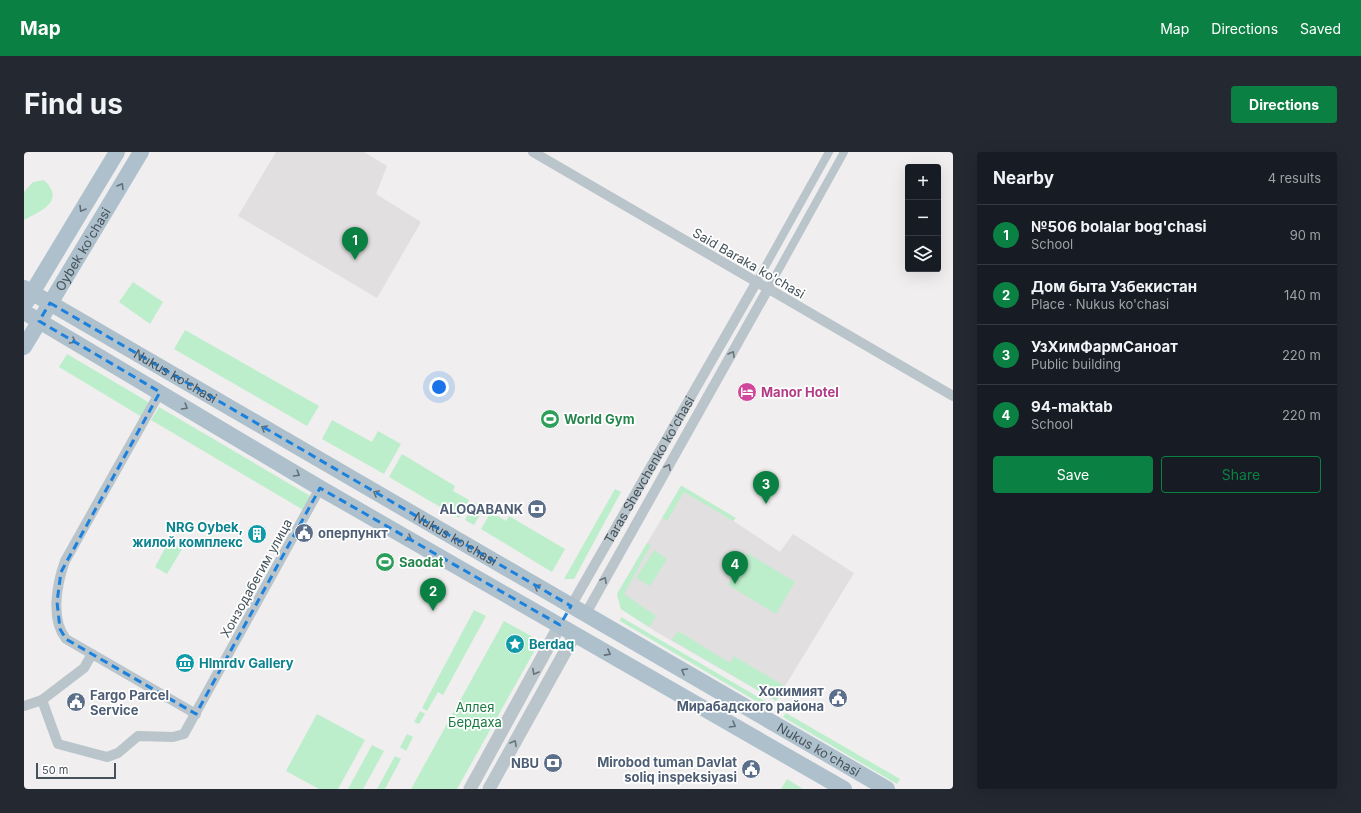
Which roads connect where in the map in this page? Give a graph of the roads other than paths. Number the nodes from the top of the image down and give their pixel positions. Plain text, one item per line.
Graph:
1 (116, 152) edge
2 (141, 152) edge
3 (532, 152) edge
4 (829, 152) edge
5 (844, 152) edge
6 (756, 283) junction
7 (768, 289) junction
8 (27, 295) edge
9 (50, 303) junction
10 (24, 312) edge
11 (39, 321) junction
12 (24, 347) edge
13 (160, 392) junction
14 (953, 396) edge
15 (320, 488) junction
16 (571, 606) junction
17 (585, 614) junction
18 (560, 625) junction
19 (574, 634) junction
20 (92, 654) junction
21 (42, 700) junction
22 (24, 706) edge
23 (196, 714) junction
24 (470, 789) edge
25 (489, 789) edge
26 (844, 789) edge
27 (887, 789) edge

1 -> 8 main road, Oybek ko'chasi
9 -> 2 main road, Oybek ko'chasi
3 - 6 street, Said Baraka ko'chasi
4 - 6 street, Taras Shevchenko ko'chasi
5 - 7 street, Taras Shevchenko ko'chasi
6 - 7 street, Said Baraka ko'chasi
6 - 16 street, Taras Shevchenko ko'chasi
7 - 14 street, Said Baraka ko'chasi
17 -> 7 street, Taras Shevchenko ko'chasi
8 - 9 main road, Nukus ko'chasi
9 - 11 main road, Oybek ko'chasi
16 -> 9 main road, Nukus ko'chasi
10 - 11 main road, Nukus ko'chasi
11 - 12 main road, Oybek ko'chasi
11 -> 13 main road, Nukus ko'chasi
13 -> 15 main road, Nukus ko'chasi
13 - 20 street
15 -> 18 main road, Nukus ko'chasi
15 - 23 street, Хонзодабегим улица
16 - 17 main road, Nukus ko'chasi
16 - 18 main road, Taras Shevchenko ko'chasi
17 - 19 main road, Taras Shevchenko ko'chasi
27 -> 17 main road, Nukus ko'chasi
18 - 19 main road, Nukus ko'chasi
18 -> 24 street, Taras Shevchenko ko'chasi
25 -> 19 street, Taras Shevchenko ko'chasi
19 -> 26 main road, Nukus ko'chasi
20 - 21 street
20 - 23 street
21 - 22 street
21 - 23 street, Хонзодабегим улица

